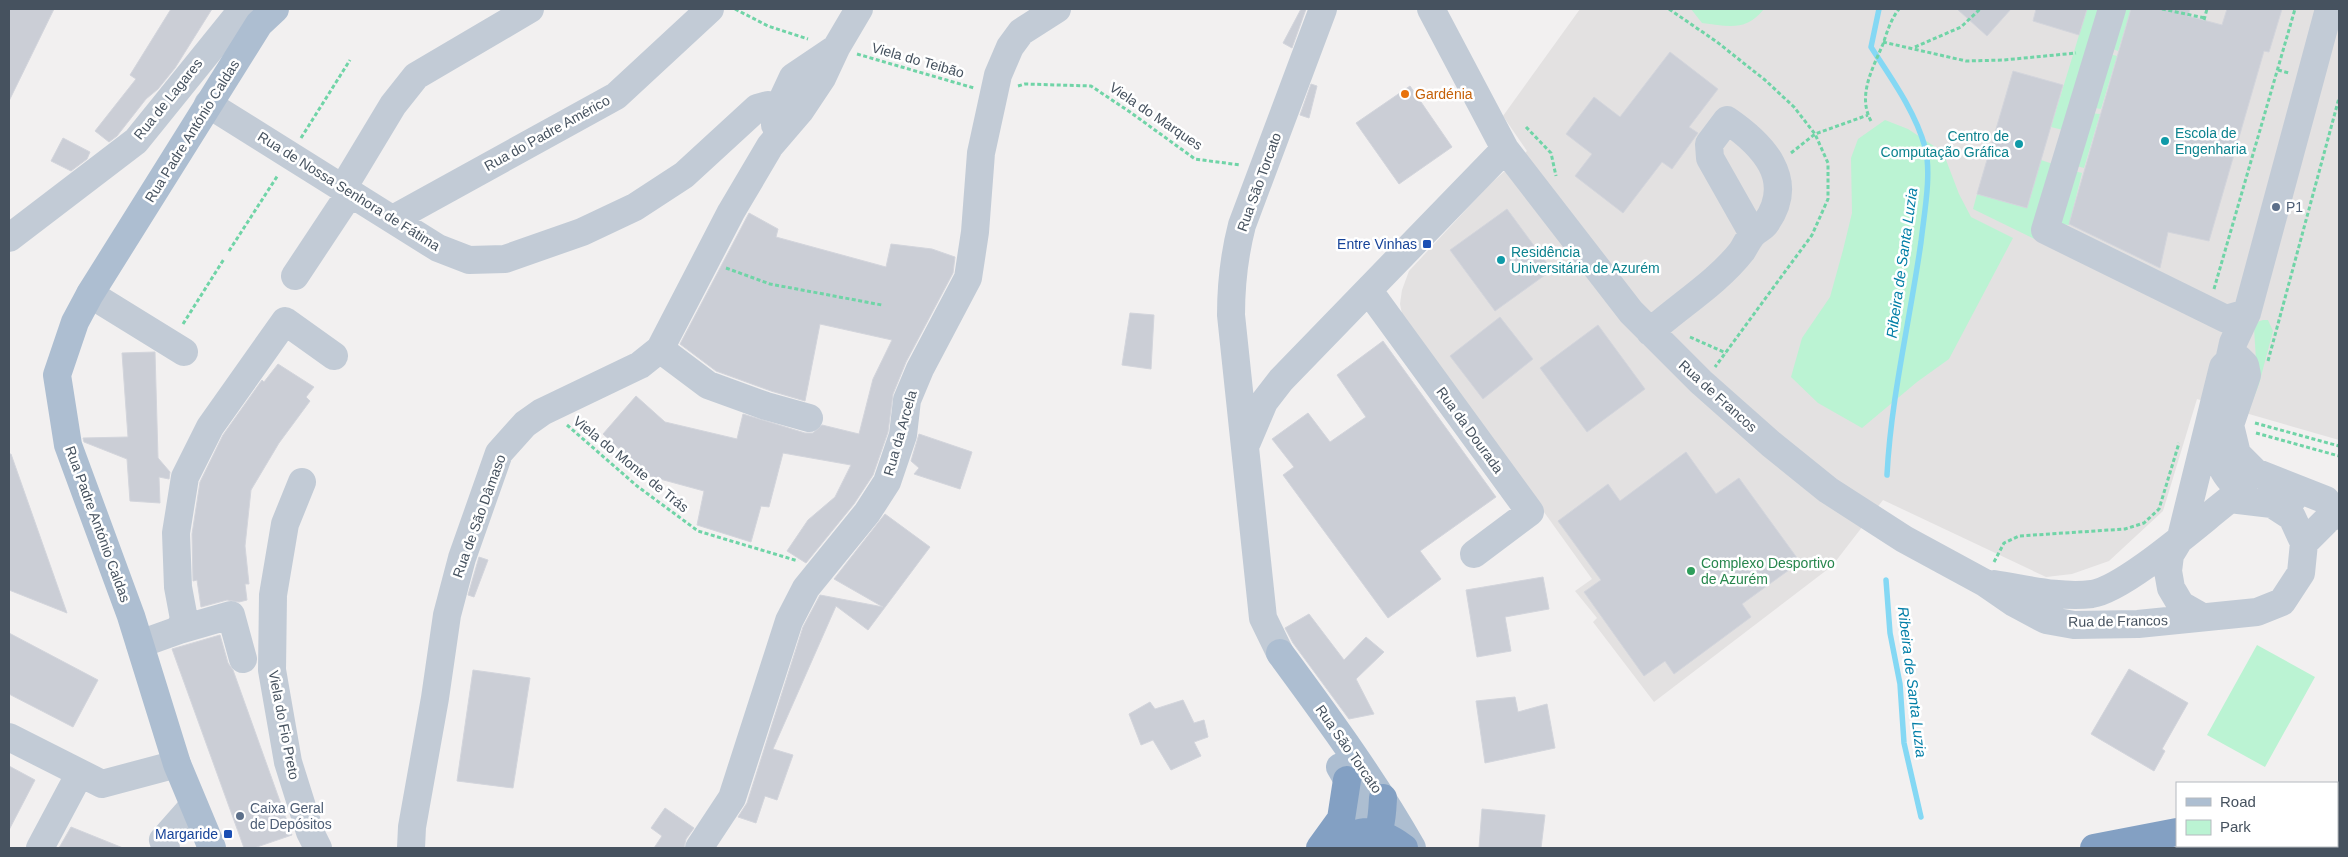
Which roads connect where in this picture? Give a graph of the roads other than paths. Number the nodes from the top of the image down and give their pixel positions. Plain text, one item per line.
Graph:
1 (266, 9) edge
2 (530, 9) edge
3 (710, 9) edge
4 (859, 9) edge
5 (1057, 9) edge
6 (1323, 9) edge
7 (1431, 9) edge
8 (2112, 9) edge
9 (2329, 9) edge
10 (208, 104) junction
11 (790, 109) junction
12 (1505, 149) junction
13 (347, 191) junction
14 (393, 219) junction
15 (1753, 234) dead end
16 (9, 238) edge
17 (295, 276) dead end
18 (1369, 291) junction
19 (90, 294) junction
20 (2247, 314) junction
21 (1656, 326) junction
22 (177, 348) road end
23 (660, 349) junction
24 (334, 356) dead end
25 (1237, 361) junction
26 (2247, 364) junction
27 (1281, 380) junction
28 (809, 418) dead end
29 (2231, 421) junction
30 (1246, 445) junction
31 (302, 482) dead end
32 (2261, 502) junction
33 (2335, 504) edge
34 (2181, 537) junction
35 (2304, 543) junction
36 (1474, 554) dead end
37 (1988, 575) junction
38 (2202, 617) junction
39 (178, 630) junction
40 (140, 644) junction
41 (1280, 653) junction
42 (243, 659) dead end
43 (9, 737) edge
44 (177, 764) junction
45 (80, 773) junction
46 (1347, 780) junction
47 (1383, 798) junction
48 (193, 806) junction
49 (2176, 832) edge
50 (1376, 843) edge
51 (40, 848) edge
52 (166, 848) edge
53 (212, 848) edge
54 (318, 848) edge
55 (411, 848) edge
56 (699, 848) edge
57 (1321, 848) edge
58 (1404, 848) edge
59 (1412, 848) edge
60 (2094, 848) edge

1 - 10 main road, Rua Padre António Caldas
1 - 16 street, Rua de Lagares
2 - 13 street
3 - 14 street, Rua do Padre Américo
4 - 11 street, Rua de São Dâmaso
5 - 56 street, Rua da Arcela
6 - 25 street, Rua São Torcato
7 - 12 street, Rua de Francos
8 - 20 street
9 - 20 street
10 - 13 street, Rua de Nossa Senhora de Fátima
10 - 19 main road, Rua Padre António Caldas
11 - 14 street, Rua de Nossa Senhora de Fátima
11 - 23 street, Rua de São Dâmaso
12 - 18 street
12 - 21 street, Rua de Francos
13 - 14 street, Rua de Nossa Senhora de Fátima
13 - 17 street
15 - 21 street
18 - 27 street
18 - 36 street, Rua da Dourada
19 - 22 street
19 - 40 main road, Rua Padre António Caldas
20 - 26 street
21 - 37 street, Rua de Francos
23 - 28 street
23 - 55 street, Rua de São Dâmaso
24 - 39 street
25 - 27 street
25 - 30 street, Rua São Torcato
26 - 29 street
26 - 34 street
27 - 30 street
29 - 32 street
29 - 33 street
30 - 41 street, Rua São Torcato
31 - 54 street, Viela do Fio Preto
32 - 33 street, Rua de Francos
32 - 34 street, Rua de Francos
32 - 35 street
33 - 35 street
34 - 37 street, Rua de Francos
34 - 38 street, Rua de Francos
35 - 38 street, Rua de Francos
37 - 38 street, Rua de Francos
39 - 40 street
39 - 42 street
40 - 44 main road, Rua Padre António Caldas
41 - 46 main road, Rua São Torcato
41 - 47 main road, Rua São Torcato
43 - 45 street
44 - 45 street
44 - 48 main road, Rua Padre António Caldas
45 - 51 street
46 - 50 main road, Rua São Torcato
46 - 57 highway
47 - 50 highway
47 - 59 main road, Rua São Torcato
48 - 52 street
48 - 53 main road, Rua Padre António Caldas
49 - 60 highway
50 - 57 highway
50 - 58 highway

